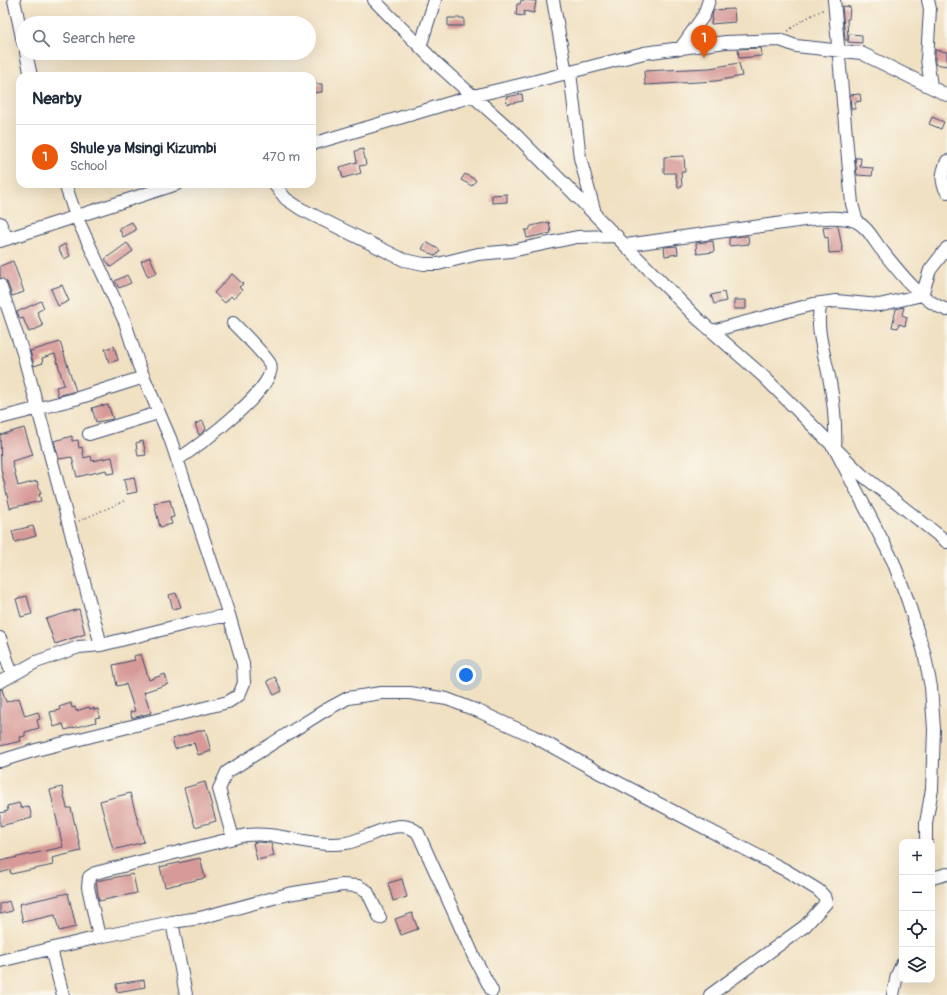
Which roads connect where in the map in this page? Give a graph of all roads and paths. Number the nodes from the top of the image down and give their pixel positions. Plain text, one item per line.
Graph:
1 (14, 0) edge
2 (374, 0) edge
3 (435, 0) edge
4 (552, 0) edge
5 (709, 0) edge
6 (928, 0) edge
7 (834, 2) edge
8 (17, 16) edge
9 (780, 40) junction
10 (420, 47) junction
11 (680, 49) junction
12 (838, 51) junction
13 (28, 60) edge
14 (30, 72) edge
15 (568, 72) junction
16 (931, 86) junction
17 (947, 95) edge
18 (473, 96) junction
19 (316, 143) edge
20 (947, 161) edge
21 (66, 188) edge
22 (164, 188) edge
23 (277, 188) edge
24 (947, 192) edge
25 (595, 214) junction
26 (76, 216) junction
27 (858, 222) junction
28 (0, 223) edge
29 (617, 236) junction
30 (4, 240) edge
31 (626, 245) junction
32 (947, 248) edge
33 (0, 285) edge
34 (922, 295) junction
35 (821, 303) junction
36 (947, 310) edge
37 (5, 321) edge
38 (233, 323) dead end
39 (712, 331) junction
40 (144, 377) junction
41 (37, 410) junction
42 (158, 413) junction
43 (0, 418) edge
44 (89, 434) dead end
45 (835, 449) junction
46 (177, 460) junction
47 (126, 500) dead end
48 (69, 525) junction
49 (947, 542) edge
50 (228, 615) junction
51 (0, 638) edge
52 (101, 645) junction
53 (12, 675) junction
54 (0, 682) edge
55 (0, 761) edge
56 (233, 838) junction
57 (926, 839) edge
58 (947, 874) edge
59 (935, 877) edge
60 (380, 918) dead end
61 (172, 922) junction
62 (99, 937) junction
63 (51, 950) junction
64 (0, 961) edge
65 (899, 971) edge
66 (492, 992) dead end
67 (63, 995) edge
68 (186, 995) edge
69 (710, 995) edge
70 (892, 995) edge

1 - 8 street
2 - 10 street
3 - 10 street
4 - 15 street
5 - 11 street
6 - 16 street
7 - 9 path
7 - 12 street
9 - 11 street
9 - 12 street
10 - 18 street
11 - 15 street
12 - 16 street
12 - 27 street
13 - 14 street
15 - 18 street
15 - 25 street
16 - 17 street
18 - 19 street
18 - 25 street
20 - 24 street
21 - 26 street
22 - 26 street
23 - 29 street
25 - 29 street
26 - 30 street
26 - 40 street
27 - 31 street
27 - 34 street
28 - 30 street
29 - 31 street
31 - 39 street
32 - 34 street
33 - 37 street
34 - 35 street
34 - 36 street
35 - 39 street
35 - 45 street
37 - 41 street
38 - 46 street
39 - 45 street
40 - 41 street
40 - 42 street
41 - 43 street
41 - 48 street
42 - 44 street
42 - 46 street
45 - 49 street
45 - 57 street
46 - 50 street
47 - 48 path
48 - 52 street
50 - 52 street
50 - 55 street
51 - 53 street
52 - 53 street
53 - 54 street
56 - 62 street
56 - 66 street
56 - 69 street
58 - 59 street
60 - 61 street
61 - 62 street
61 - 68 street
62 - 63 street
63 - 64 street
63 - 67 street
65 - 70 street

